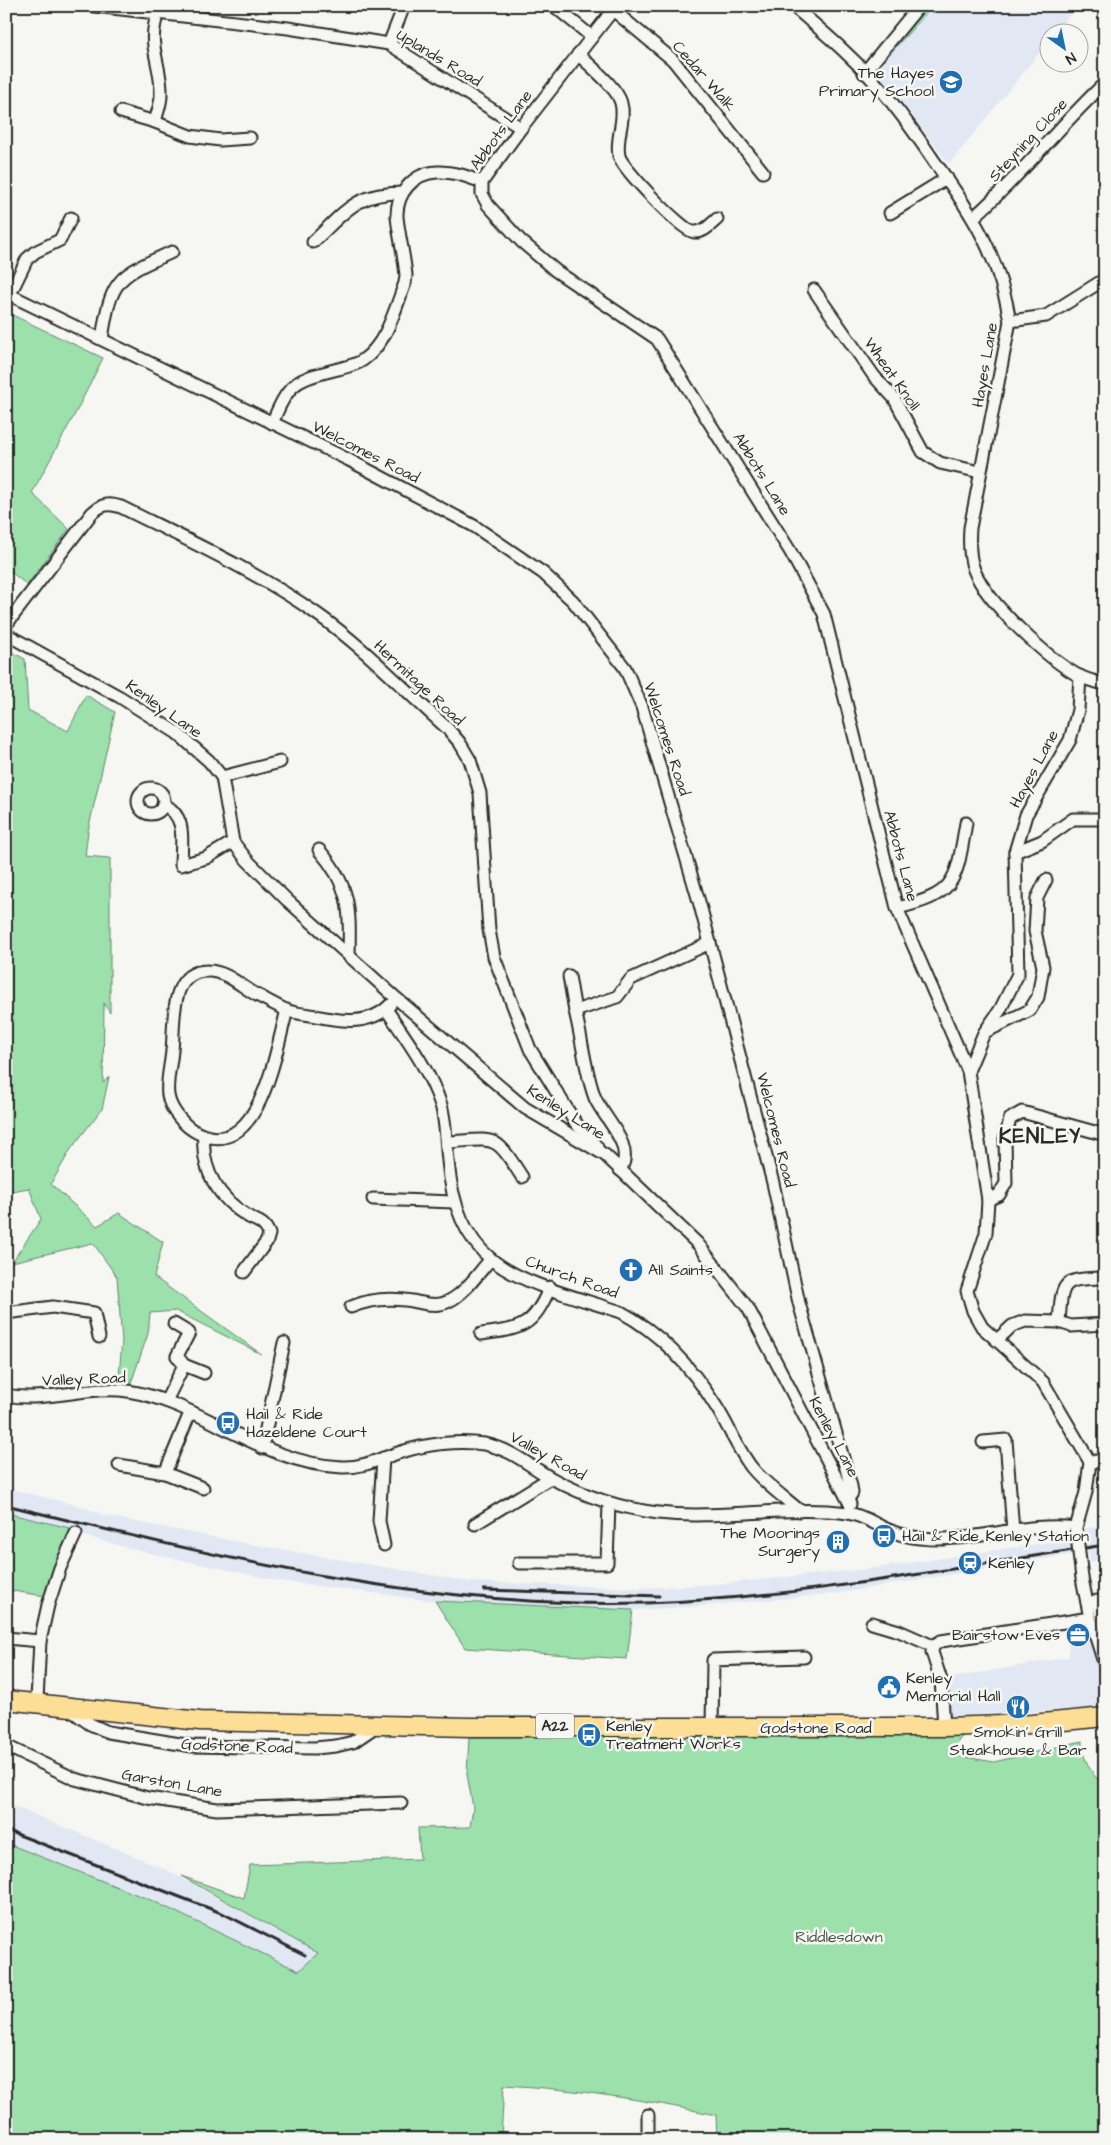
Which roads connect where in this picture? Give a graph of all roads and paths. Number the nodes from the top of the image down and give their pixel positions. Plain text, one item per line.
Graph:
1 (94, 6) edge
2 (404, 6) edge
3 (554, 6) edge
4 (793, 6) edge
5 (919, 6) edge
6 (614, 8) edge
7 (159, 10) edge
8 (592, 37) junction
9 (389, 44) junction
10 (578, 54) junction
11 (864, 73) junction
12 (1105, 83) edge
13 (122, 112) dead end
14 (155, 122) junction
15 (521, 128) junction
16 (250, 138) dead end
17 (763, 172) dead end
18 (947, 178) junction
19 (482, 182) junction
20 (402, 193) junction
21 (890, 213) dead end
22 (974, 217) junction
23 (71, 218) dead end
24 (717, 219) dead end
25 (313, 242) dead end
26 (172, 252) dead end
27 (1105, 279) edge
28 (814, 290) dead end
29 (8, 293) edge
30 (1010, 321) junction
31 (102, 339) junction
32 (272, 424) junction
33 (980, 472) junction
34 (6, 625) edge
35 (6, 634) edge
36 (1080, 676) junction
37 (1105, 684) edge
38 (280, 762) dead end
39 (222, 777) junction
40 (163, 804) dead end
41 (1103, 819) dead end
42 (966, 823) dead end
43 (233, 842) junction
44 (319, 850) dead end
45 (1015, 852) junction
46 (1046, 880) dead end
47 (897, 908) junction
48 (710, 943) junction
49 (349, 956) junction
50 (568, 976) dead end
51 (396, 998) junction
52 (386, 1009) junction
53 (287, 1010) junction
54 (575, 1010) junction
55 (984, 1033) junction
56 (968, 1072) junction
57 (1102, 1134) dead end
58 (204, 1136) junction
59 (447, 1142) junction
60 (605, 1155) junction
61 (620, 1170) junction
62 (522, 1177) dead end
63 (373, 1198) dead end
64 (988, 1200) junction
65 (454, 1202) junction
66 (491, 1259) junction
67 (244, 1272) dead end
68 (1105, 1278) edge
69 (550, 1287) junction
70 (351, 1307) dead end
71 (6, 1313) edge
72 (1059, 1322) junction
73 (174, 1324) dead end
74 (1105, 1324) edge
75 (481, 1334) dead end
76 (99, 1337) dead end
77 (997, 1340) junction
78 (284, 1343) dead end
79 (184, 1365) junction
80 (204, 1373) dead end
81 (6, 1395) edge
82 (166, 1401) junction
83 (190, 1413) junction
84 (983, 1442) dead end
85 (262, 1448) junction
86 (382, 1458) junction
87 (1105, 1460) edge
88 (1090, 1462) junction
89 (119, 1465) dead end
90 (165, 1473) junction
91 (550, 1478) junction
92 (203, 1488) dead end
93 (848, 1499) junction
94 (609, 1504) junction
95 (800, 1511) junction
96 (850, 1513) junction
97 (475, 1524) dead end
98 (1076, 1528) junction
99 (1013, 1531) junction
100 (76, 1533) dead end
101 (384, 1546) dead end
102 (519, 1562) dead end
103 (1087, 1602) junction
104 (1090, 1618) junction
105 (872, 1623) dead end
106 (1105, 1628) edge
107 (6, 1638) edge
108 (40, 1641) junction
109 (933, 1646) junction
110 (804, 1657) dead end
111 (1105, 1666) edge
112 (6, 1700) edge
113 (33, 1704) junction
114 (68, 1708) junction
115 (1105, 1717) edge
116 (378, 1725) junction
117 (944, 1727) junction
118 (712, 1728) junction
119 (6, 1746) edge
120 (401, 1803) dead end
121 (648, 2115) dead end
122 (648, 2139) edge

1 - 7 street, Uplands Road
2 - 9 street
3 - 8 street
4 - 11 street, Hayes Lane
5 - 11 street
6 - 8 street, Abbots Lane
6 - 17 street, Cedar Walk
7 - 9 street, Uplands Road
7 - 14 street
8 - 10 street, Abbots Lane
9 - 15 street, Uplands Road
10 - 15 street, Abbots Lane
10 - 24 street
11 - 18 street, Hayes Lane
12 - 22 street, Steyning Close
13 - 14 street
14 - 16 street
15 - 19 street, Abbots Lane
18 - 21 street
18 - 22 street, Hayes Lane
19 - 20 street
19 - 47 street, Abbots Lane
20 - 25 street
20 - 32 street
22 - 30 street, Hayes Lane
23 - 29 street
26 - 31 street
27 - 30 street
28 - 33 street, Wheat Knoll
29 - 31 street, Welcomes Road
30 - 33 street, Hayes Lane
31 - 32 street, Welcomes Road
32 - 48 street, Welcomes Road
33 - 36 street, Hayes Lane
34 - 60 street, Hermitage Road
35 - 39 street, Kenley Lane
36 - 37 street
36 - 45 street, Hayes Lane
38 - 39 street
39 - 43 street, Kenley Lane
40 - 43 street
41 - 45 street
42 - 47 street
43 - 49 street, Kenley Lane
44 - 49 street
45 - 55 street, Hayes Lane
46 - 55 street
47 - 56 street, Abbots Lane
48 - 54 street
48 - 93 street, Welcomes Road
49 - 51 street, Kenley Lane
50 - 54 street
51 - 52 street
51 - 60 street, Kenley Lane
52 - 53 street
52 - 59 street, Church Road
53 - 58 street
53 - 58 street
54 - 61 street
55 - 56 street, Hayes Lane
56 - 64 street
57 - 64 street
58 - 67 street
59 - 62 street
59 - 65 street, Church Road
60 - 61 street, Kenley Lane
61 - 93 street, Kenley Lane
63 - 65 street
64 - 77 street
65 - 66 street, Church Road
66 - 69 street, Church Road
66 - 70 street
68 - 72 street
69 - 75 street
69 - 95 street, Church Road
71 - 76 street
72 - 74 street
72 - 77 street
73 - 79 street
77 - 88 street
78 - 85 street
79 - 80 street
79 - 82 street
81 - 82 street, Valley Road
82 - 83 street, Valley Road
83 - 85 street, Valley Road
83 - 90 street
84 - 99 street
85 - 86 street, Valley Road
86 - 91 street, Valley Road
86 - 101 street
87 - 88 street
88 - 98 street
89 - 90 street
90 - 92 street
91 - 94 street, Valley Road
91 - 97 street
93 - 96 street, Kenley Lane
94 - 95 street, Valley Road
94 - 102 street
95 - 96 street, Valley Road
96 - 99 street
98 - 99 street
98 - 103 street, bridge
100 - 108 street
103 - 104 street
103 - 106 street
104 - 109 street
104 - 111 street
105 - 109 street
107 - 108 street
108 - 113 street
109 - 117 street
110 - 118 street
112 - 113 highway, Godstone Road / A22
113 - 114 highway, Godstone Road / A22
114 - 116 highway, Godstone Road / A22
114 - 116 street, Godstone Road
115 - 117 highway, Godstone Road / A22
116 - 118 highway, Godstone Road / A22
117 - 118 highway, Godstone Road / A22
119 - 120 street, Garston Lane
121 - 122 street

